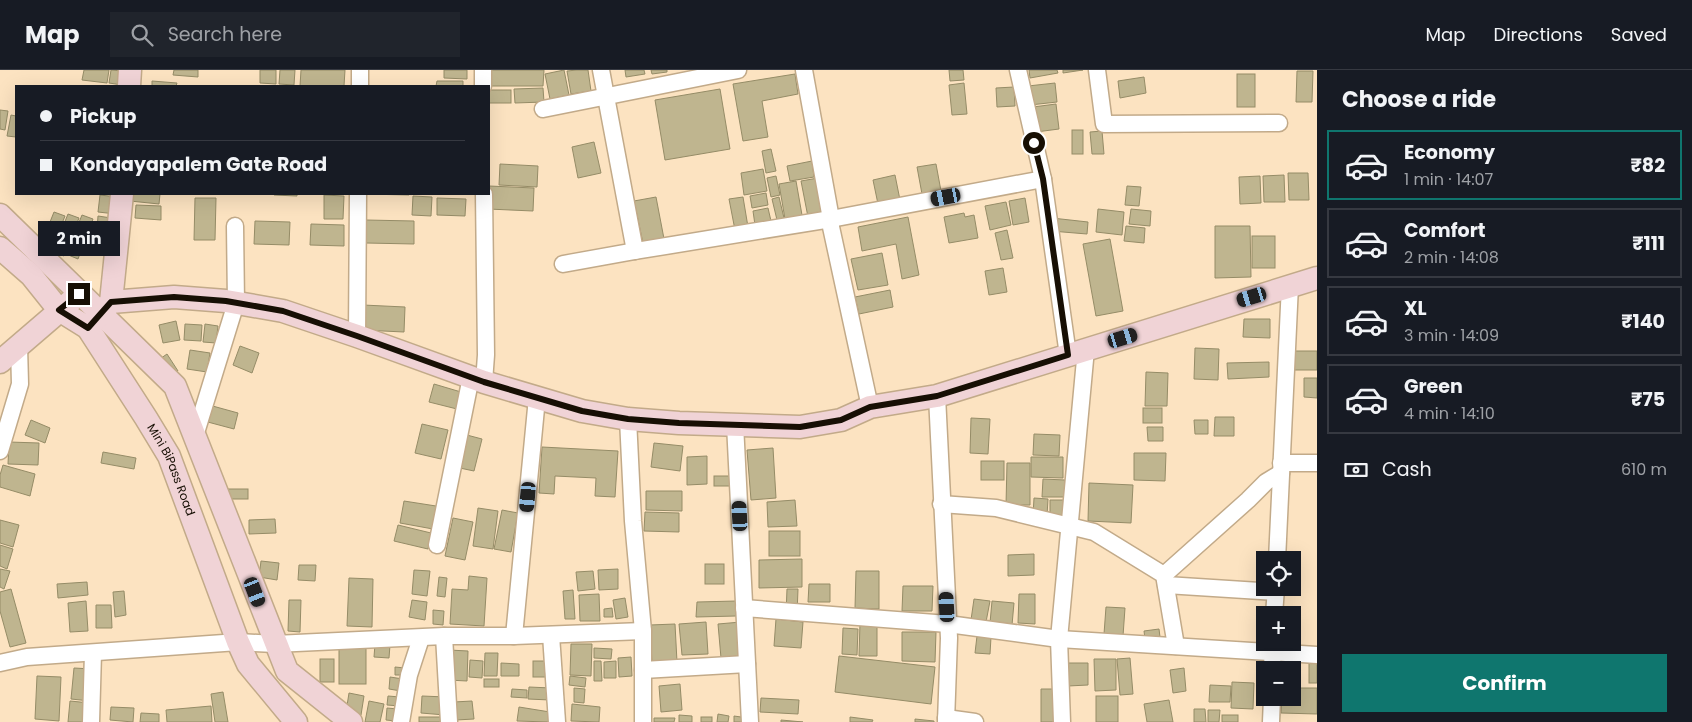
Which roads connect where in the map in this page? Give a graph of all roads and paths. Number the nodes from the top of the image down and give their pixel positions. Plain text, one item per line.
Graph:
1 (130, 70) edge
2 (360, 70) edge
3 (483, 70) edge
4 (601, 70) edge
5 (738, 70) edge
6 (804, 70) edge
7 (1018, 70) edge
8 (1097, 70) edge
9 (129, 85) edge
10 (360, 85) edge
11 (483, 85) edge
12 (605, 96) junction
13 (542, 109) dead end
14 (1279, 123) dead end
15 (1043, 179) junction
16 (122, 195) edge
17 (358, 195) edge
18 (484, 195) edge
19 (0, 215) edge
20 (831, 219) junction
21 (235, 226) dead end
22 (0, 248) edge
23 (635, 251) junction
24 (563, 264) dead end
25 (1317, 278) edge
26 (1290, 285) junction
27 (79, 294) junction
28 (236, 303) junction
29 (59, 310) junction
30 (100, 315) junction
31 (357, 336) junction
32 (19, 346) junction
33 (1077, 352) junction
34 (0, 362) edge
35 (477, 380) junction
36 (937, 396) junction
37 (537, 398) junction
38 (870, 407) junction
39 (628, 419) junction
40 (735, 424) junction
41 (195, 436) junction
42 (0, 450) edge
43 (1317, 463) edge
44 (1281, 468) junction
45 (941, 504) junction
46 (1069, 526) junction
47 (437, 545) dead end
48 (1277, 551) edge
49 (1165, 580) junction
50 (1256, 588) edge
51 (744, 608) junction
52 (948, 624) junction
53 (643, 631) junction
54 (551, 635) junction
55 (444, 636) junction
56 (514, 636) junction
57 (422, 638) junction
58 (1059, 640) junction
59 (238, 642) junction
60 (275, 644) junction
61 (1176, 646) junction
62 (1256, 648) edge
63 (1292, 651) edge
64 (93, 653) junction
65 (1317, 655) edge
66 (0, 663) edge
67 (747, 664) junction
68 (643, 670) junction
69 (1272, 706) edge
70 (946, 720) edge
71 (91, 722) edge
72 (296, 722) edge
73 (350, 722) edge
74 (401, 722) edge
75 (449, 722) edge
76 (557, 722) edge
77 (644, 722) edge
78 (750, 722) edge
79 (976, 722) edge
80 (1062, 722) edge
81 (1271, 722) edge

1 - 9 street
2 - 10 street
3 - 11 street
4 - 12 street
5 - 12 street
6 - 20 street
7 - 15 street
8 - 14 street
12 - 13 street
12 - 23 street
15 - 20 street
15 - 33 street
16 - 30 street
17 - 31 street
18 - 35 street
19 - 27 street
20 - 23 street
20 - 38 street
21 - 28 street
22 - 29 street, Mini BiPass Road
23 - 24 street
25 - 26 street
26 - 33 street
26 - 44 street
27 - 29 street
27 - 30 street
28 - 30 street
28 - 31 street
28 - 41 street
29 - 30 street, Mini BiPass Road
29 - 32 street
30 - 41 street
30 - 59 street, Mini BiPass Road
31 - 35 street
32 - 34 street
32 - 42 street
33 - 36 street
33 - 46 street
35 - 37 street
35 - 47 street
36 - 38 street
36 - 45 street
37 - 39 street
37 - 56 street
38 - 40 street
39 - 40 street
39 - 53 street
40 - 51 street
41 - 60 street
43 - 44 street
44 - 48 street
44 - 49 street
45 - 46 street
45 - 52 street
46 - 49 street
46 - 58 street
49 - 50 street
49 - 61 street
51 - 52 street
51 - 67 street
52 - 58 street
52 - 70 street
53 - 54 street
53 - 68 street
54 - 56 street
54 - 76 street
55 - 56 street
55 - 57 street
55 - 75 street
57 - 60 street
57 - 74 street
58 - 61 street
58 - 80 street
59 - 60 street
59 - 64 street
59 - 72 street, Mini BiPass Road
60 - 73 street
61 - 62 street
63 - 65 street
64 - 66 street
64 - 71 street
67 - 68 street
67 - 78 street
68 - 77 street
69 - 81 street
70 - 79 street

